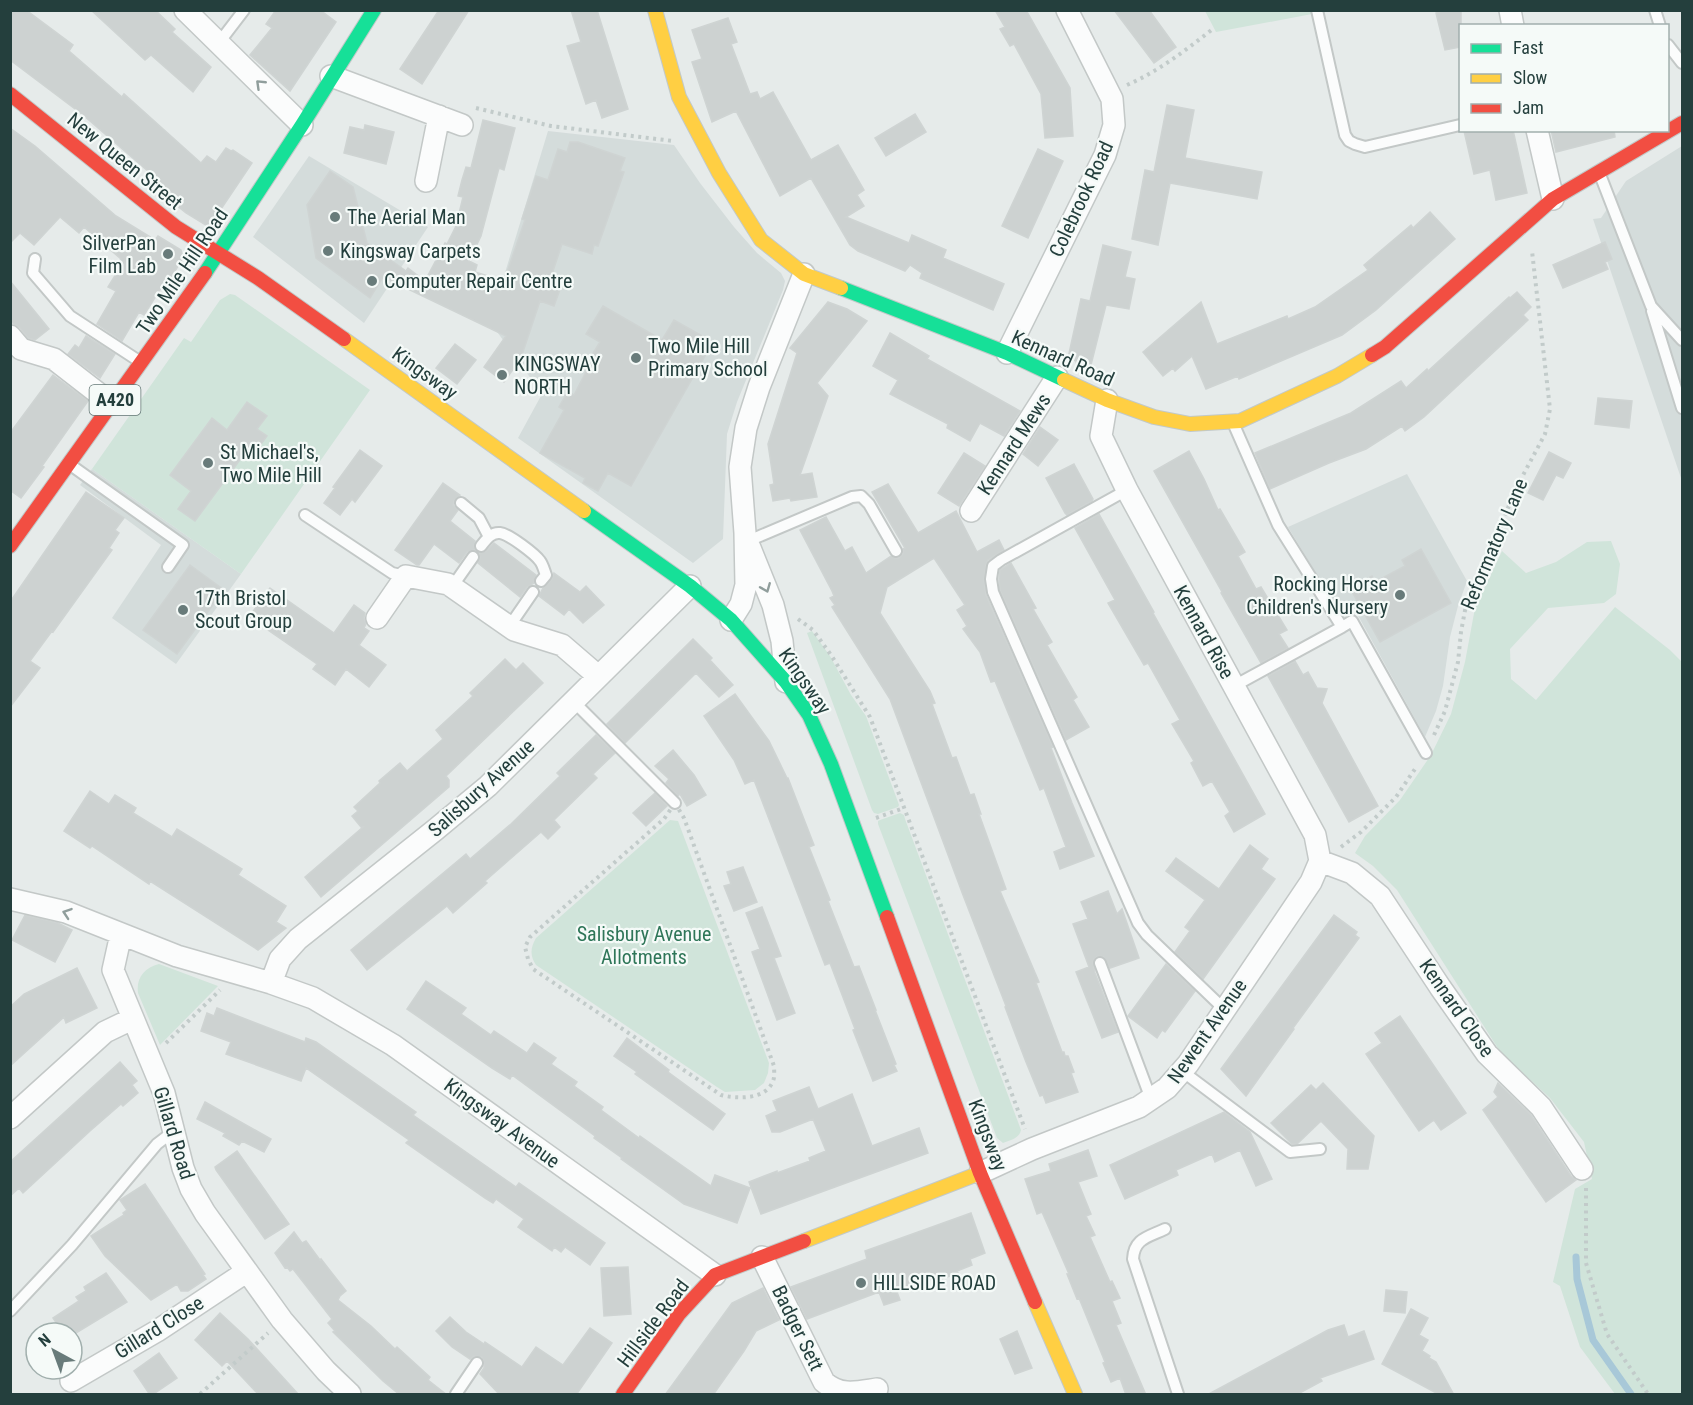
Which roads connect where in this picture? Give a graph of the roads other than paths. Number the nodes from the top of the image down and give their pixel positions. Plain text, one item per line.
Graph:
1 (185, 10) edge
2 (244, 10) edge
3 (374, 10) edge
4 (655, 10) edge
5 (1067, 10) edge
6 (1317, 10) edge
7 (218, 44) junction
8 (1669, 46) edge
9 (1683, 63) edge
10 (331, 76) junction
11 (10, 94) edge
12 (439, 116) junction
13 (466, 116) road end
14 (1683, 123) edge
15 (302, 125) junction
16 (1459, 125) edge
17 (1669, 131) edge
18 (1537, 132) edge
19 (1668, 132) edge
20 (1599, 172) junction
21 (426, 181) dead end
22 (1553, 199) junction
23 (218, 254) junction
24 (35, 259) dead end
25 (804, 274) junction
26 (1651, 306) junction
27 (10, 336) edge
28 (1683, 340) edge
29 (1007, 353) junction
30 (142, 363) junction
31 (1057, 377) junction
32 (1107, 400) junction
33 (112, 404) junction
34 (1683, 408) edge
35 (1233, 422) junction
36 (69, 464) junction
37 (1127, 490) junction
38 (461, 503) dead end
39 (971, 511) dead end
40 (305, 515) dead end
41 (18, 518) edge
42 (489, 537) junction
43 (746, 537) junction
44 (10, 546) edge
45 (482, 546) dead end
46 (896, 551) dead end
47 (473, 557) dead end
48 (168, 567) dead end
49 (406, 576) junction
50 (542, 581) dead end
51 (690, 586) junction
52 (452, 587) junction
53 (533, 592) dead end
54 (377, 618) dead end
55 (731, 620) junction
56 (509, 627) junction
57 (1342, 627) junction
58 (598, 676) junction
59 (786, 682) junction
60 (1234, 686) junction
61 (573, 701) junction
62 (1426, 753) road end
63 (675, 804) road end
64 (1320, 861) junction
65 (10, 899) edge
66 (121, 934) junction
67 (1100, 963) dead end
68 (271, 983) junction
69 (1224, 1009) junction
70 (132, 1019) junction
71 (1182, 1071) junction
72 (1151, 1099) junction
73 (10, 1118) edge
74 (174, 1131) junction
75 (1320, 1149) dead end
76 (1582, 1169) road end
77 (980, 1173) junction
78 (1165, 1229) dead end
79 (762, 1257) junction
80 (246, 1272) junction
81 (715, 1275) junction
82 (10, 1311) edge
83 (477, 1363) dead end
84 (84, 1373) edge
85 (877, 1389) dead end
86 (344, 1393) edge
87 (456, 1395) edge
88 (623, 1395) edge
89 (1075, 1395) edge
90 (1178, 1395) edge

1 - 7 street
2 - 7 lane
3 - 10 street, Two Mile Hill Road / A420
4 - 25 street, Kennard Road
5 - 29 street, Colebrook Road
6 - 16 lane
15 -> 7 street
8 - 9 lane
10 - 12 street
10 - 15 street, Two Mile Hill Road / A420
11 - 23 street, New Queen Street
12 - 13 street
12 - 21 street
14 - 17 street, Kennard Road
15 - 23 street, Two Mile Hill Road / A420
18 - 22 street
19 - 20 street, Kennard Road
20 - 22 street, Kennard Road
20 - 26 lane
22 - 35 street, Kennard Road
23 - 30 street, Two Mile Hill Road / A420
23 - 51 street, Kingsway
24 - 30 lane
25 - 29 street, Kennard Road
25 - 43 street
26 - 28 lane
26 - 34 lane
27 - 33 street
29 - 31 street, Kennard Road
30 - 33 street, Two Mile Hill Road / A420
31 - 32 street, Kennard Road
31 - 39 street, Kennard Mews
32 - 35 street, Kennard Road
32 - 37 street, Kennard Rise
33 - 36 street, Two Mile Hill Road / A420
35 - 57 lane
36 - 41 street, Two Mile Hill Road / A420
36 - 48 lane
37 - 60 street, Kennard Rise
37 - 69 lane
38 - 42 lane
40 - 49 lane
41 - 44 street, Two Mile Hill Road / A420
42 - 45 lane
42 - 50 lane
43 - 46 lane
43 - 55 street
43 -> 59 street
47 - 52 lane
49 - 52 street
49 - 54 street
51 - 55 street, Kingsway
51 - 58 street, Salisbury Avenue
52 - 56 street
53 - 56 lane
55 - 59 street, Kingsway
56 - 58 street
57 - 60 lane
57 - 62 lane
58 - 61 street, Salisbury Avenue
59 - 77 street, Kingsway
60 - 64 street, Kennard Rise
61 - 63 lane
61 - 68 street, Salisbury Avenue
64 - 69 street, Newent Avenue
64 - 76 street, Kennard Close
66 -> 65 street, Kingsway Avenue
66 - 68 street, Kingsway Avenue
66 - 70 street, Gillard Road
67 - 72 lane
68 - 81 street, Kingsway Avenue
69 - 71 street, Newent Avenue
70 - 73 street
70 - 74 street, Gillard Road
71 - 72 street, Newent Avenue
71 - 75 lane
72 - 77 street, Newent Avenue
74 - 80 street, Gillard Road
74 - 82 lane
77 - 79 street
77 - 89 street, Kingsway
78 - 90 lane
79 - 81 street
79 - 85 street, Badger Sett
80 - 84 street, Gillard Close
80 - 86 street, Gillard Road
81 - 88 street, Hillside Road
83 - 87 lane

